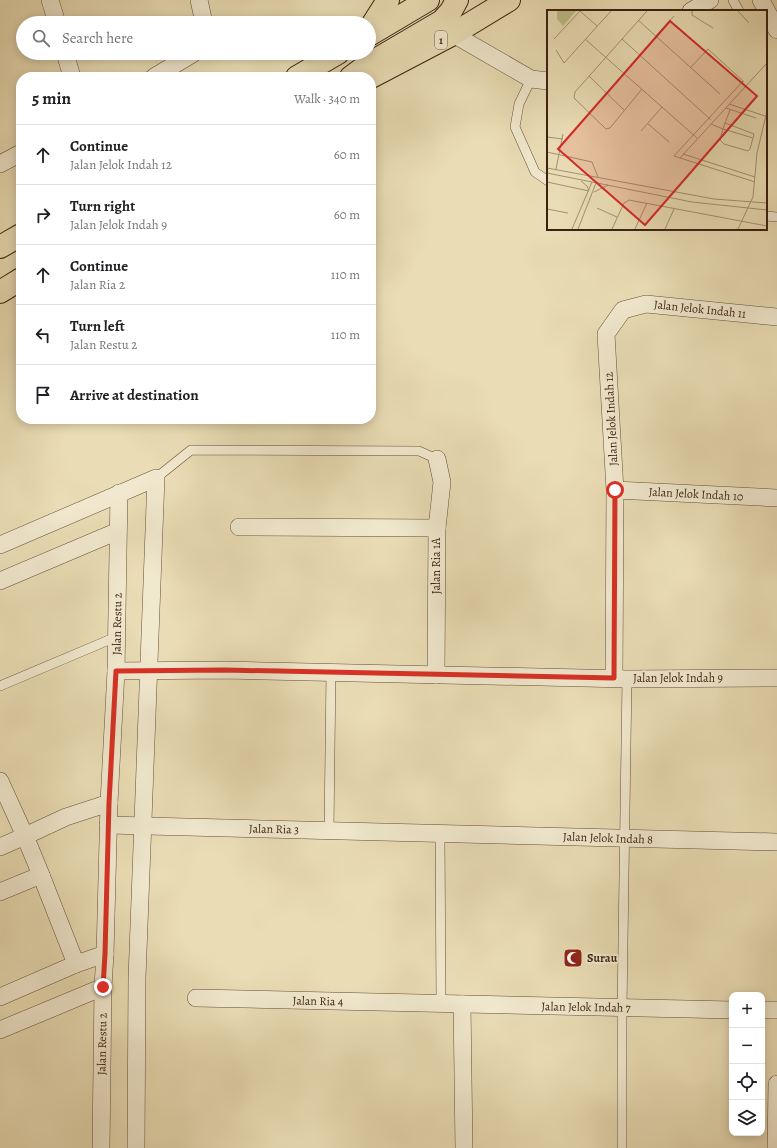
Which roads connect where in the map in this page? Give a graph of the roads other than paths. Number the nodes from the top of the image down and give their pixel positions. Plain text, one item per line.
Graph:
1 (50, 0) edge
2 (199, 0) edge
3 (388, 0) edge
4 (428, 0) edge
5 (458, 0) edge
6 (509, 0) edge
7 (710, 0) edge
8 (733, 0) edge
9 (761, 0) edge
10 (693, 10) edge
11 (738, 10) edge
12 (766, 10) edge
13 (767, 11) edge
14 (55, 16) edge
15 (203, 16) edge
16 (376, 19) edge
17 (777, 30) edge
18 (376, 31) edge
19 (453, 34) junction
20 (68, 60) edge
21 (182, 60) edge
22 (326, 60) edge
23 (376, 60) edge
24 (376, 60) edge
25 (71, 72) edge
26 (162, 72) edge
27 (306, 72) edge
28 (358, 72) edge
29 (376, 74) edge
30 (531, 79) junction
31 (547, 81) edge
32 (16, 156) edge
33 (0, 164) edge
34 (547, 180) edge
35 (767, 216) edge
36 (777, 217) edge
37 (16, 238) edge
38 (0, 247) edge
39 (16, 282) edge
40 (0, 292) edge
41 (623, 310) joint
42 (777, 317) edge
43 (437, 458) joint
44 (156, 478) junction
45 (615, 490) junction
46 (120, 493) junction
47 (777, 498) edge
48 (239, 527) dead end
49 (437, 528) junction
50 (118, 531) junction
51 (0, 545) edge
52 (0, 581) edge
53 (116, 637) junction
54 (116, 671) junction
55 (149, 671) junction
56 (331, 672) junction
57 (436, 675) junction
58 (620, 678) junction
59 (777, 678) edge
60 (0, 686) edge
61 (0, 781) edge
62 (109, 803) junction
63 (108, 825) junction
64 (143, 825) junction
65 (329, 830) junction
66 (440, 833) junction
67 (25, 836) junction
68 (625, 838) junction
69 (777, 842) edge
70 (0, 847) edge
71 (41, 876) junction
72 (0, 892) edge
73 (105, 954) junction
74 (76, 964) junction
75 (103, 987) junction
76 (0, 997) edge
77 (196, 998) dead end
78 (441, 1004) junction
79 (462, 1004) junction
80 (622, 1008) junction
81 (729, 1010) edge
82 (765, 1010) edge
83 (777, 1010) edge
84 (0, 1030) edge
85 (777, 1084) edge
86 (101, 1148) edge
87 (136, 1148) edge
88 (464, 1148) edge
89 (622, 1148) edge
90 (776, 1148) edge

1 - 14 street
2 - 15 street
3 - 16 main road
4 - 18 main road
5 - 23 main road
6 - 19 main road, 1
7 - 10 street
8 - 11 lane
9 - 12 street
13 - 17 street
19 - 29 main road, 1
19 - 30 street
20 - 25 street
21 - 26 street
22 - 27 main road
24 - 28 main road
30 - 31 street
30 - 34 lane
32 - 33 street
35 - 36 lane
37 - 38 main road
39 - 40 main road
41 - 42 street, Jalan Jelok Indah 11
41 - 45 street, Jalan Jelok Indah 12
43 - 44 lane
43 - 49 street, Jalan Ria 1A
44 - 46 street
44 - 55 street
45 - 47 street, Jalan Jelok Indah 10
45 - 58 street, Jalan Jelok Indah 12
46 - 50 street, Jalan Restu 2
46 - 51 street
48 - 49 street
49 - 57 street, Jalan Ria 1A
50 - 52 street
50 - 53 street, Jalan Restu 2
53 - 54 street, Jalan Restu 2
53 - 60 lane
54 - 55 street, Jalan Jelok Indah 9
54 - 62 street, Jalan Restu 2
55 - 56 street, Jalan Jelok Indah 9
55 - 64 street
56 - 57 street, Jalan Jelok Indah 9
56 - 65 lane
57 - 58 street, Jalan Jelok Indah 9
58 - 59 street, Jalan Jelok Indah 9
58 - 68 lane
61 - 67 street
62 - 63 street, Jalan Restu 2
62 - 67 street
63 - 64 street, Jalan Ria 3
63 - 73 street, Jalan Restu 2
64 - 65 street, Jalan Ria 3
64 - 87 street
65 - 66 street, Jalan Ria 3
66 - 68 street, Jalan Jelok Indah 8
66 - 78 lane
67 - 70 street
67 - 71 street
68 - 69 street, Jalan Jelok Indah 8
68 - 80 lane
71 - 72 street
71 - 74 street
73 - 74 street
73 - 75 street, Jalan Restu 2
74 - 76 street
75 - 84 street
75 - 86 street, Jalan Restu 2
77 - 78 street, Jalan Ria 4
78 - 79 street, Jalan Jelok Indah 7
79 - 80 street, Jalan Jelok Indah 7
79 - 88 street
80 - 81 street, Jalan Jelok Indah 7
80 - 89 lane
82 - 83 street
85 - 90 street

